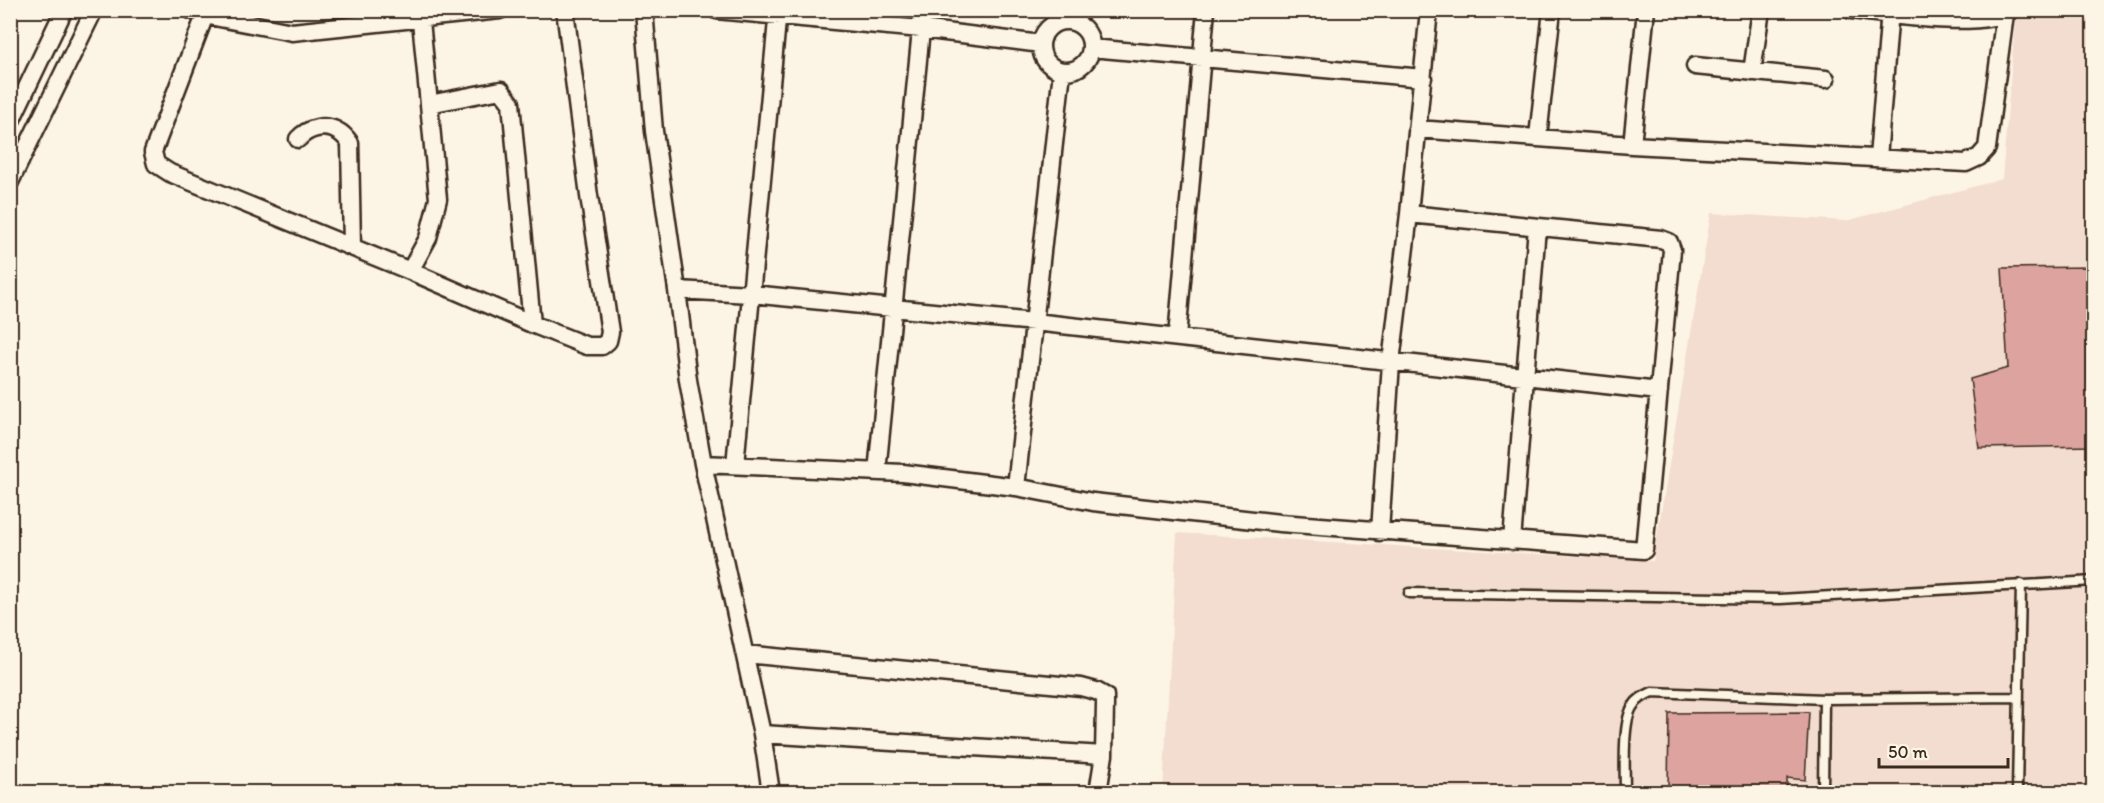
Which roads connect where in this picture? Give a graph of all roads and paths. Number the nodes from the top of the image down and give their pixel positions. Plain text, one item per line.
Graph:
1 (64, 10) edge
2 (94, 10) edge
3 (500, 10) edge
4 (565, 10) edge
5 (644, 10) edge
6 (716, 10) edge
7 (923, 10) edge
8 (1206, 10) edge
9 (1429, 10) edge
10 (1552, 10) edge
11 (1646, 10) edge
12 (1761, 10) edge
13 (1851, 10) edge
14 (201, 12) edge
15 (1890, 12) edge
16 (2008, 12) edge
17 (778, 13) edge
18 (420, 14) edge
19 (1067, 16) edge
20 (253, 17) edge
21 (921, 29) junction
22 (1041, 44) junction
23 (1091, 48) junction
24 (1202, 58) junction
25 (1695, 66) dead end
26 (1062, 71) junction
27 (1752, 72) junction
28 (1423, 78) junction
29 (1826, 79) dead end
30 (429, 104) junction
31 (10, 123) edge
32 (1418, 129) junction
33 (1538, 137) junction
34 (298, 139) dead end
35 (1632, 146) junction
36 (1878, 158) junction
37 (10, 183) edge
38 (1409, 214) junction
39 (1537, 227) junction
40 (352, 247) junction
41 (410, 270) junction
42 (677, 290) junction
43 (751, 294) junction
44 (894, 308) junction
45 (1034, 322) junction
46 (532, 324) junction
47 (1177, 337) junction
48 (1391, 362) junction
49 (1527, 376) junction
50 (1659, 391) junction
51 (703, 464) junction
52 (735, 465) junction
53 (878, 472) junction
54 (1016, 487) junction
55 (1380, 532) junction
56 (1512, 541) junction
57 (2094, 581) edge
58 (2021, 584) junction
59 (1409, 592) dead end
60 (745, 654) junction
61 (2019, 697) junction
62 (1824, 699) junction
63 (762, 734) junction
64 (1104, 755) junction
65 (771, 792) edge
66 (1098, 792) edge
67 (1625, 792) edge
68 (1823, 792) edge
69 (2017, 792) edge

1 - 31 street
2 - 37 street
3 - 18 street
4 - 46 street
5 - 42 street
6 - 17 street
7 - 21 street
8 - 24 street
9 - 28 street
10 - 33 street
11 - 35 street
12 - 27 street
13 - 15 street
14 - 20 street
14 - 40 street
15 - 16 street
15 - 36 street
16 - 36 street
17 - 21 street
17 - 43 street
18 - 20 street
18 - 30 street
19 - 22 street
19 - 23 street
21 - 22 street
21 - 44 street
22 - 26 street
23 - 24 street
23 - 26 street
24 - 28 street
24 - 47 street
25 - 27 street
26 - 45 street
27 - 29 street
28 - 32 street
30 - 41 street
30 - 46 street
32 - 33 street
32 - 38 street
33 - 35 street
34 - 40 street
35 - 36 street
38 - 39 street
38 - 48 street
39 - 49 street
39 - 50 street
40 - 41 street
41 - 46 street
42 - 43 street
42 - 51 street
43 - 44 street
43 - 52 street
44 - 45 street
44 - 53 street
45 - 47 street
45 - 54 street
47 - 48 street
48 - 49 street
48 - 55 street
49 - 50 street
49 - 56 street
50 - 56 street
51 - 52 street
51 - 60 street
52 - 53 street
53 - 54 street
54 - 55 street
55 - 56 street
57 - 58 lane
58 - 59 lane
58 - 61 lane
60 - 63 street
60 - 64 street
61 - 62 lane
61 - 69 lane
62 - 67 lane
62 - 68 lane
63 - 64 street
63 - 65 street
64 - 66 street

